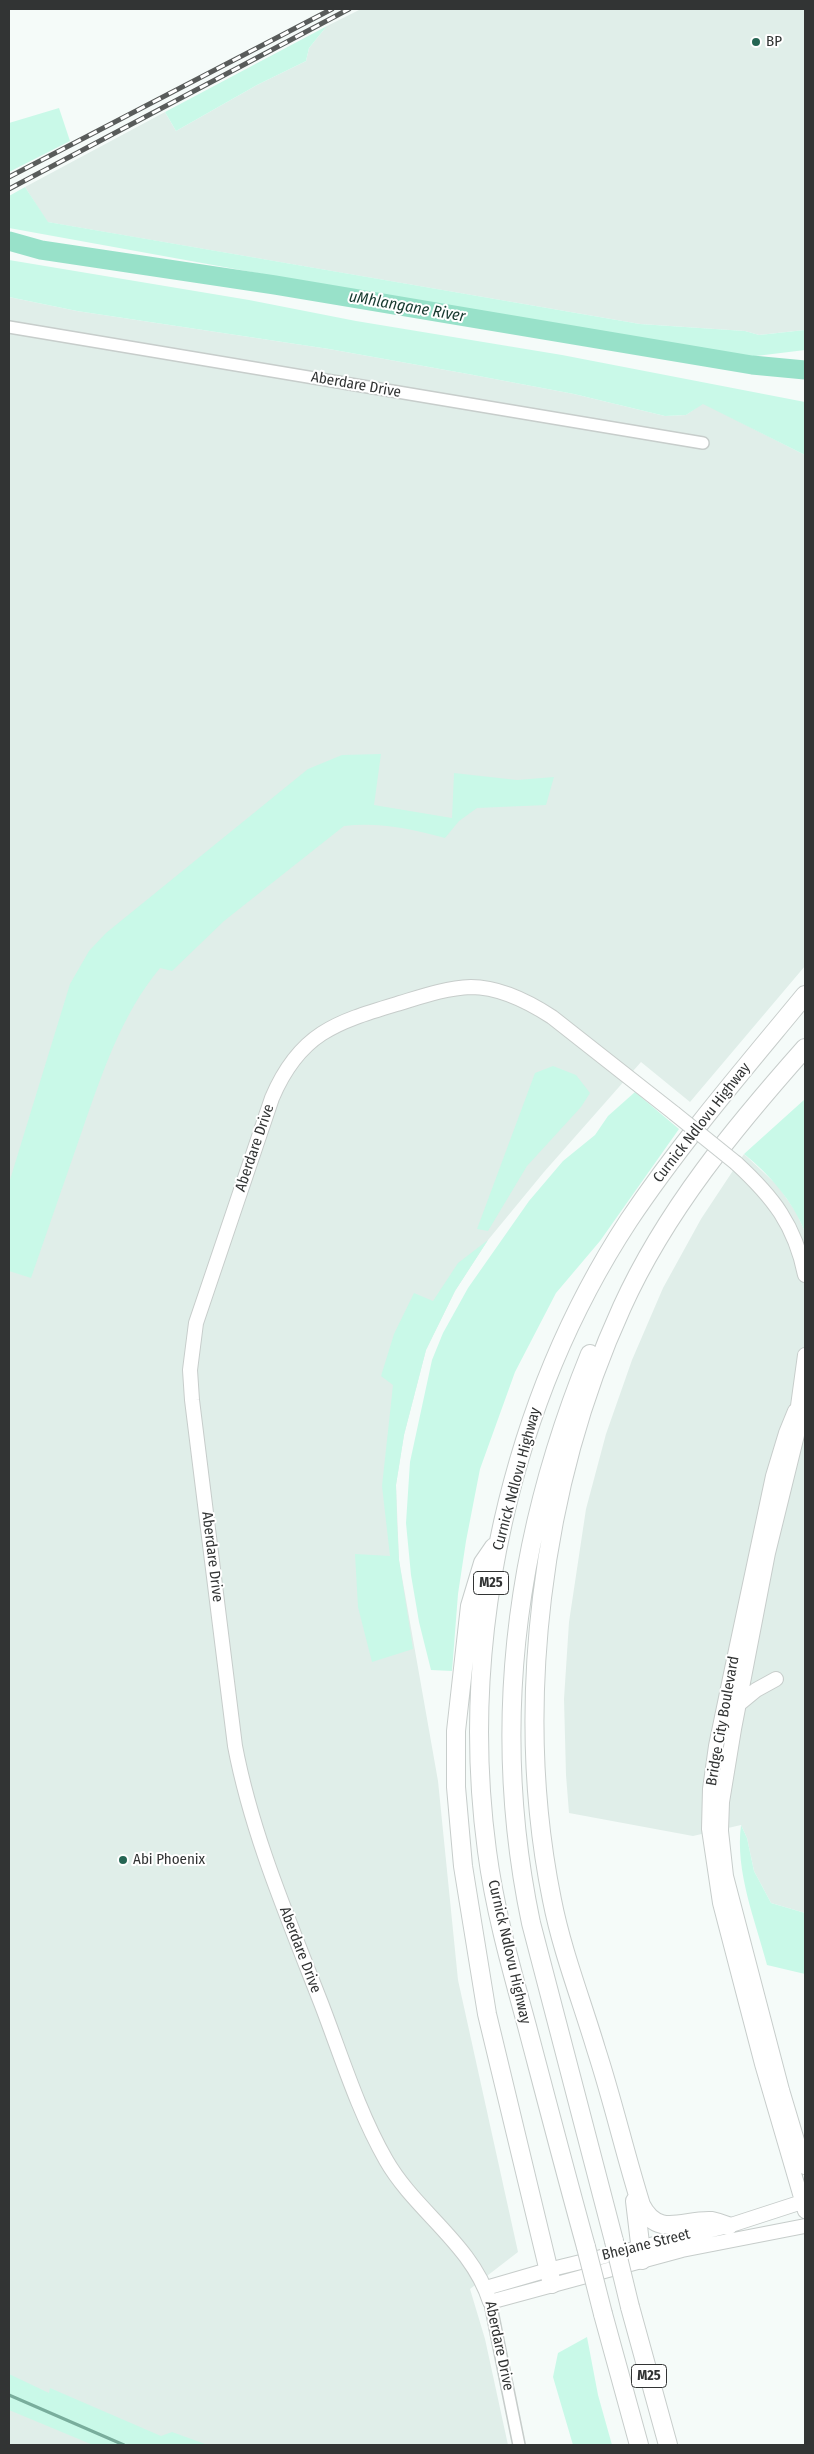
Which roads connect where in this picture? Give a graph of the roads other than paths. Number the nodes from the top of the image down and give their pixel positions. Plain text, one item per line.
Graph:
1 (9, 327) edge
2 (703, 443) dead end
3 (805, 995) edge
4 (805, 1034) edge
5 (805, 1048) edge
6 (805, 1275) edge
7 (805, 1355) edge
8 (792, 1434) junction
9 (500, 1541) junction
10 (776, 1679) dead end
11 (739, 1704) junction
12 (747, 1986) junction
13 (805, 2167) edge
14 (630, 2169) junction
15 (804, 2205) edge
16 (728, 2226) junction
17 (805, 2226) edge
18 (641, 2253) junction
19 (550, 2277) junction
20 (488, 2295) junction
21 (519, 2445) edge
22 (638, 2445) edge
23 (668, 2445) edge

1 - 2 street, Aberdare Drive
3 - 9 main road, Curnick Ndlovu Highway / M25
4 - 23 main road, Curnick Ndlovu Highway / M25, bridge
5 - 14 main road
6 - 20 street, Aberdare Drive, bridge
7 - 8 street, Bridge City Boulevard
8 - 11 street, Bridge City Boulevard
8 - 12 street, Bridge City Boulevard
9 - 19 main road
9 - 22 main road, Curnick Ndlovu Highway / M25, bridge
10 - 11 street
11 - 12 street, Bridge City Boulevard
12 - 13 street, Bridge City Boulevard
12 - 15 street, Bridge City Boulevard
14 - 16 main road
14 - 18 main road
15 - 16 street, Bhejane Street
16 - 18 street, Bhejane Street
17 - 18 street, Bhejane Street
18 - 19 street, Bhejane Street
19 - 20 street, Bhejane Street
20 - 21 street, Aberdare Drive

